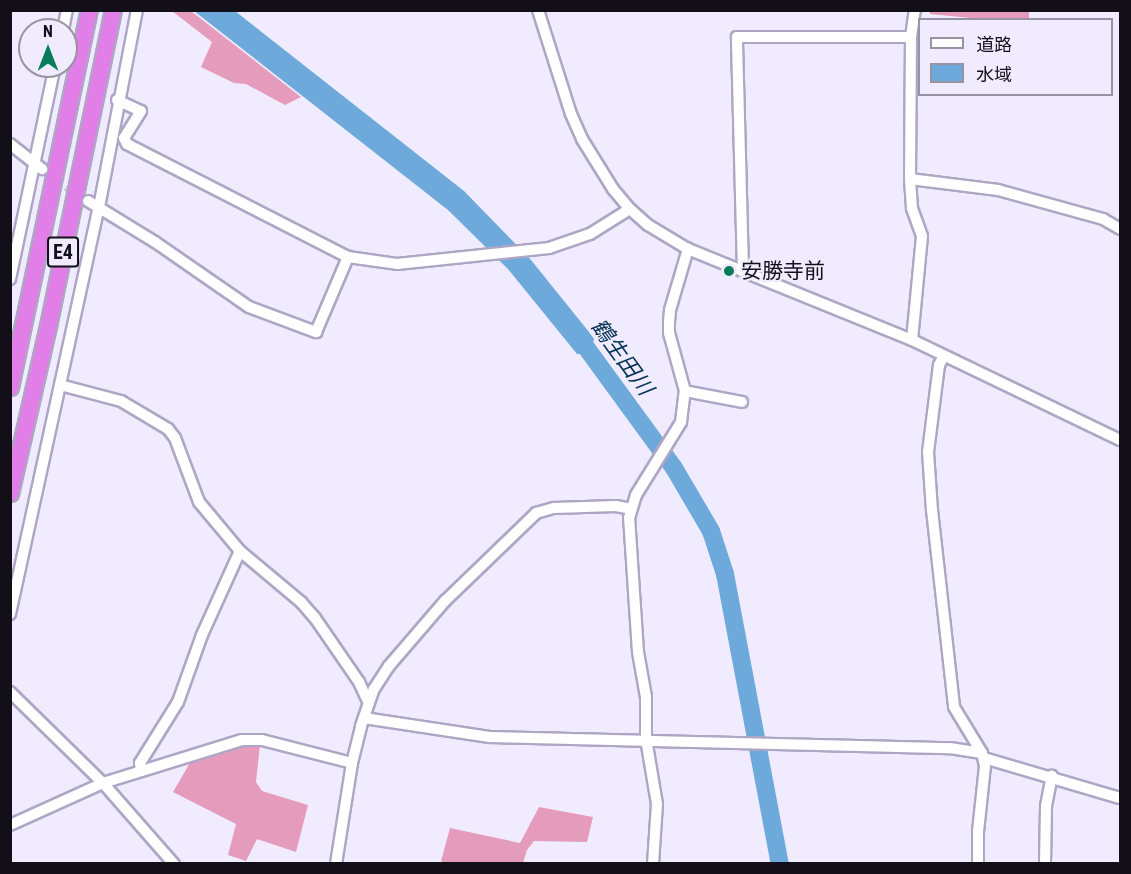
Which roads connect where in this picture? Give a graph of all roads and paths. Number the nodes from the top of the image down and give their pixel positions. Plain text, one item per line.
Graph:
1 (89, 10) edge
2 (113, 10) edge
3 (136, 10) edge
4 (538, 10) edge
5 (915, 10) edge
6 (911, 37) junction
7 (53, 78) edge
8 (117, 100) junction
9 (10, 144) edge
10 (38, 166) junction
11 (910, 179) junction
12 (87, 201) tunnel mouth
13 (99, 207) junction
14 (630, 209) junction
15 (1120, 229) edge
16 (688, 249) junction
17 (348, 257) junction
18 (743, 271) junction
19 (10, 279) edge
20 (912, 340) junction
21 (944, 356) junction
22 (60, 385) junction
23 (10, 387) edge
24 (685, 391) junction
25 (742, 402) dead end
26 (1120, 440) edge
27 (10, 492) edge
28 (631, 509) junction
29 (240, 550) junction
30 (10, 614) edge
31 (10, 692) edge
32 (369, 703) junction
33 (364, 718) junction
34 (646, 739) junction
35 (983, 756) junction
36 (352, 764) junction
37 (141, 771) junction
38 (1052, 776) junction
39 (103, 783) junction
40 (1120, 798) edge
41 (10, 825) edge
42 (174, 864) edge
43 (336, 864) edge
44 (652, 864) edge
45 (978, 864) edge
46 (1045, 864) edge

1 - 23 highway, E4
2 - 27 highway, E4
3 - 8 street
4 - 14 street
5 - 6 street
6 - 11 street
6 - 18 street
7 - 10 street
8 - 13 street
8 - 17 street
9 - 10 street
10 - 19 street
11 - 15 street
11 - 20 street
12 - 13 street
13 - 17 street
13 - 22 street
14 - 16 street
14 - 17 street
16 - 18 street
16 - 24 street
18 - 20 street
20 - 21 street
21 - 26 street
21 - 35 street
22 - 29 street
22 - 30 street
24 - 25 street
24 - 28 street
28 - 32 street
28 - 34 street
29 - 32 street
29 - 37 street
31 - 39 street
32 - 33 street
33 - 34 street
33 - 36 street
34 - 35 street
34 - 44 street
35 - 38 street
35 - 45 street
36 - 37 street
36 - 43 street
37 - 39 street
38 - 40 street
38 - 46 street
39 - 41 street
39 - 42 street

